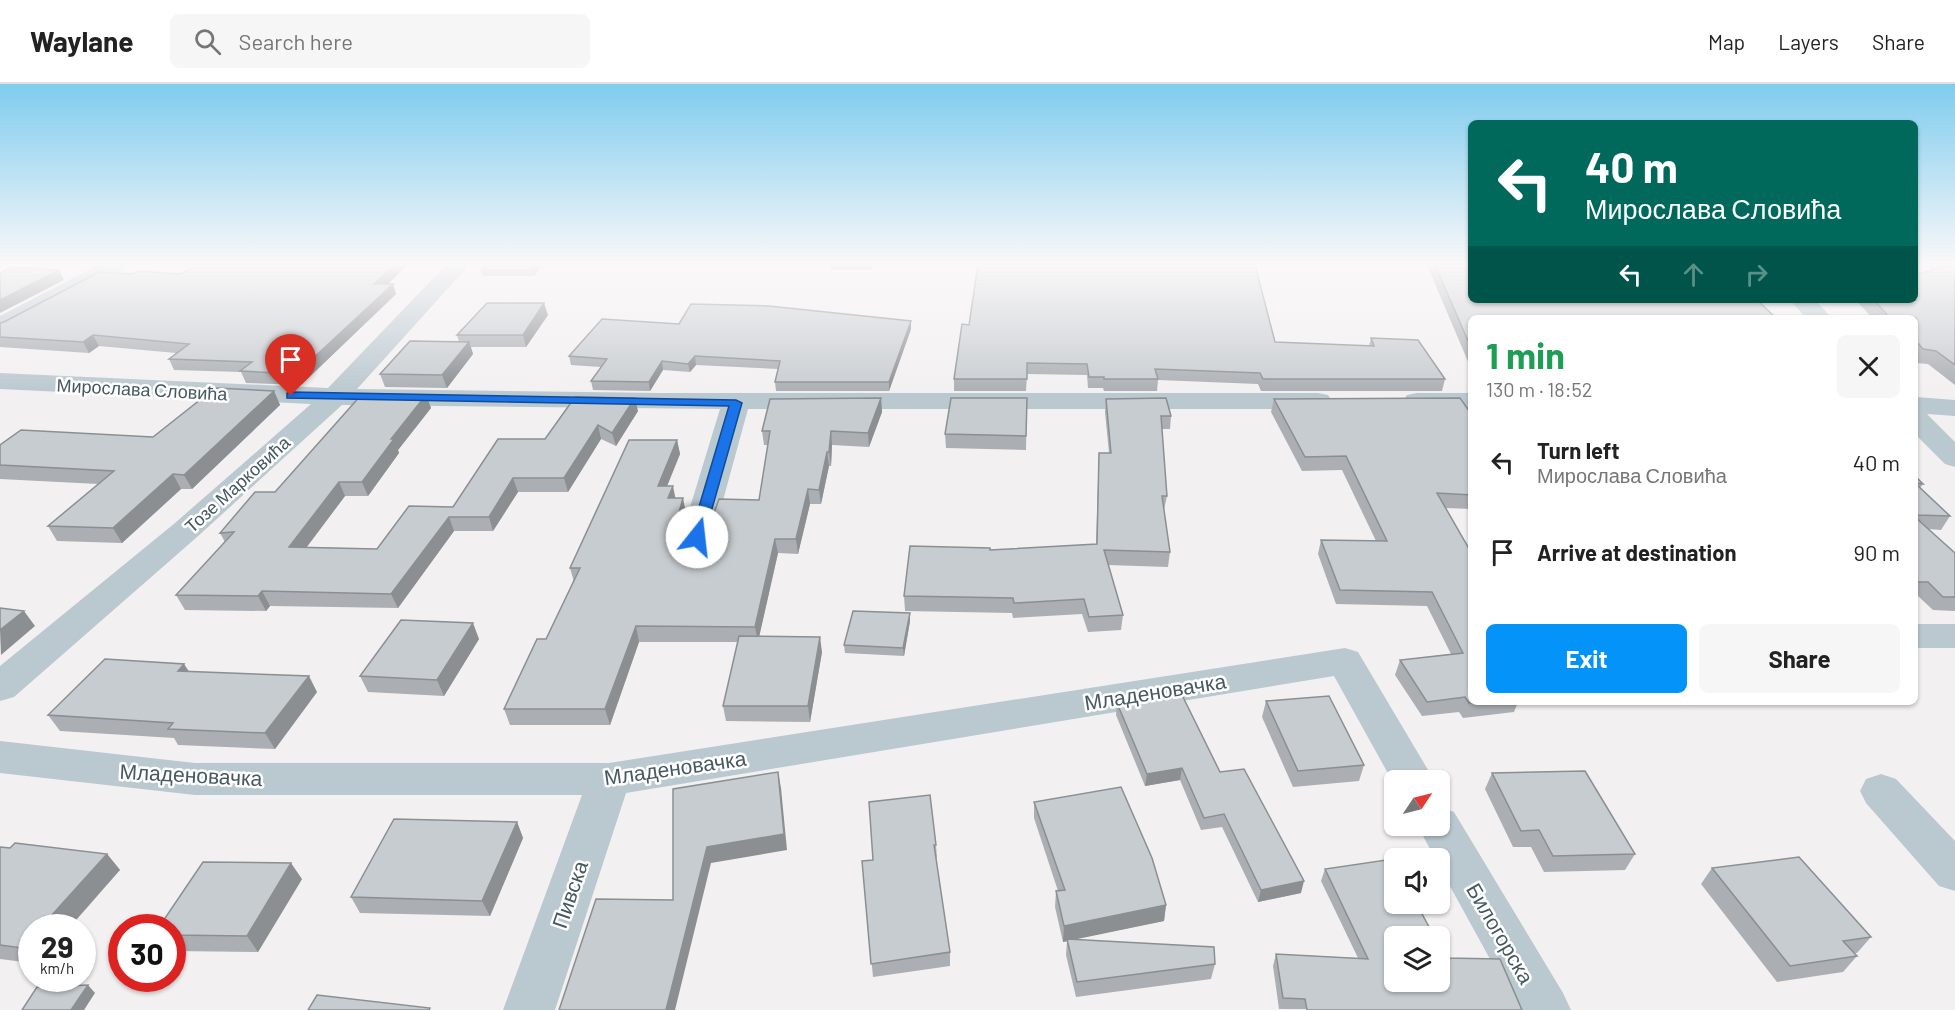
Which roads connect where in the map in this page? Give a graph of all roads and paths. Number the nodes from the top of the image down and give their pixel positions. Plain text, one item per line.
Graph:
1 (33, 308) edge
2 (418, 308) edge
3 (0, 326) edge
4 (0, 381) edge
5 (335, 397) junction
6 (1345, 401) edge
7 (1391, 401) edge
8 (1468, 402) edge
9 (736, 403) junction
10 (1918, 405) edge
11 (1955, 408) edge
12 (1918, 421) edge
13 (1955, 458) edge
14 (697, 537) edge
15 (1918, 636) edge
16 (1955, 636) edge
17 (0, 687) edge
18 (0, 757) edge
19 (1407, 770) edge
20 (609, 779) junction
21 (1881, 791) dead end
22 (1445, 836) edge
23 (1955, 872) edge
24 (529, 1010) edge
25 (1545, 1010) edge

1 - 3 street
2 - 5 street, Тозе Марковића
4 - 5 street, Мирослава Словића
5 - 9 street, Мирослава Словића
5 - 17 street, Тозе Марковића
6 - 9 street, Мирослава Словића
7 - 8 street
9 - 14 street
10 - 11 street
12 - 13 street
15 - 16 street
18 - 20 street, Младеновачка
19 - 20 street, Младеновачка
20 - 24 street, Пивска
21 - 23 street
22 - 25 street, Билогорска

